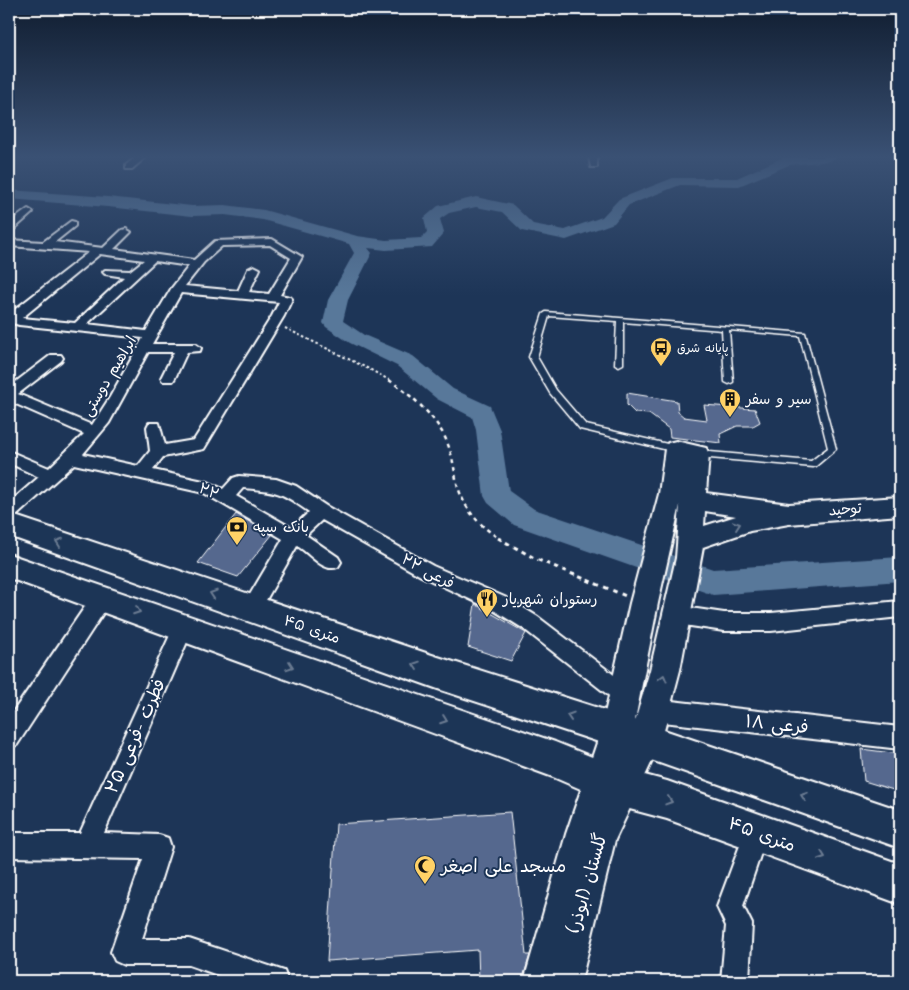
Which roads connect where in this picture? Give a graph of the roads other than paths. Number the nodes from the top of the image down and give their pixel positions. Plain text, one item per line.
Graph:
1 (28, 212) dead end
2 (71, 224) dead end
3 (9, 228) edge
4 (126, 232) dead end
5 (10, 244) edge
6 (45, 245) junction
7 (102, 250) junction
8 (152, 258) junction
9 (196, 264) junction
10 (254, 268) dead end
11 (109, 272) dead end
12 (133, 275) junction
13 (177, 289) junction
14 (242, 295) junction
15 (272, 298) junction
16 (11, 318) edge
17 (620, 320) junction
18 (78, 327) junction
19 (725, 328) junction
20 (152, 335) junction
21 (144, 348) junction
22 (56, 358) dead end
23 (619, 364) dead end
24 (168, 378) dead end
25 (729, 382) dead end
26 (9, 394) edge
27 (154, 427) dead end
28 (94, 432) junction
29 (158, 452) junction
30 (687, 452) junction
31 (9, 457) edge
32 (70, 457) junction
33 (141, 474) junction
34 (50, 475) junction
35 (671, 494) junction
36 (225, 498) junction
37 (694, 500) junction
38 (900, 506) edge
39 (320, 510) junction
40 (9, 512) edge
41 (790, 514) junction
42 (9, 525) edge
43 (294, 537) junction
44 (690, 549) junction
45 (87, 552) junction
46 (332, 562) dead end
47 (9, 566) edge
48 (130, 568) junction
49 (59, 584) junction
50 (102, 598) junction
51 (251, 608) junction
52 (900, 609) edge
53 (677, 615) junction
54 (183, 628) junction
55 (624, 695) junction
56 (639, 728) junction
57 (9, 737) edge
58 (900, 738) edge
59 (612, 783) junction
60 (900, 829) edge
61 (756, 832) junction
62 (9, 845) edge
63 (87, 845) junction
64 (900, 884) edge
65 (274, 981) edge
66 (544, 981) edge
67 (561, 981) edge
68 (734, 981) edge

1 - 3 street
2 - 6 street
4 - 7 street
5 - 6 street
6 - 7 street
7 - 8 street
7 - 16 street
8 - 9 street
8 - 12 street
9 - 13 street, ابراهیم دوستی
9 - 15 street, ابراهیم دوستی
10 - 14 street
11 - 12 street
12 - 18 street
13 - 14 street
13 - 20 street, ابراهیم دوستی
14 - 15 street
15 - 29 street
16 - 18 street
17 - 19 lane
17 - 23 lane
17 - 30 lane
18 - 20 street
19 - 25 lane
19 - 30 lane
20 - 21 street, ابراهیم دوستی
21 - 24 street
21 - 28 street, ابراهیم دوستی
22 - 26 street
26 - 28 street
27 - 29 street
28 - 32 street, ابراهیم دوستی
29 - 33 street
30 - 35 street
30 - 37 street
31 - 34 street
32 - 33 street, ۲۲
32 - 34 street, ابراهیم دوستی
33 - 36 street, ۲۲
34 - 40 street, ابراهیم دوستی
35 - 37 street
35 - 55 street
36 - 39 street, فرعی ۲۲
36 - 43 street, ۲۲
37 - 41 street
37 - 44 street
38 - 41 street, توحید
39 - 43 street
39 - 55 street, فرعی ۲۲
44 -> 41 street
45 -> 42 main road, ۴۵ متری
43 - 46 street, ۲۲
43 - 51 street
44 - 53 street
45 - 48 main road, ۴۵ متری
45 - 49 main road
47 - 49 main road, ۴۵ متری
48 - 50 main road
51 -> 48 main road, ۴۵ متری
49 - 50 main road, ۴۵ متری
50 -> 54 main road, ۴۵ متری
50 - 57 street
56 -> 51 main road, ۴۵ متری
52 - 53 street
56 -> 53 street
54 -> 59 main road, ۴۵ متری
54 - 63 street, فطرت -فرعی ۲۵
55 - 56 street
56 - 58 street, فرعی ۱۸
56 - 59 street
60 -> 56 main road, ۴۵ متری
59 -> 61 main road, ۴۵ متری
59 - 66 street, گلستان (ابوذر)
59 - 67 street, گلستان (ابوذر)
61 -> 64 main road, ۴۵ متری
61 - 68 street
62 - 63 street
63 - 65 street

